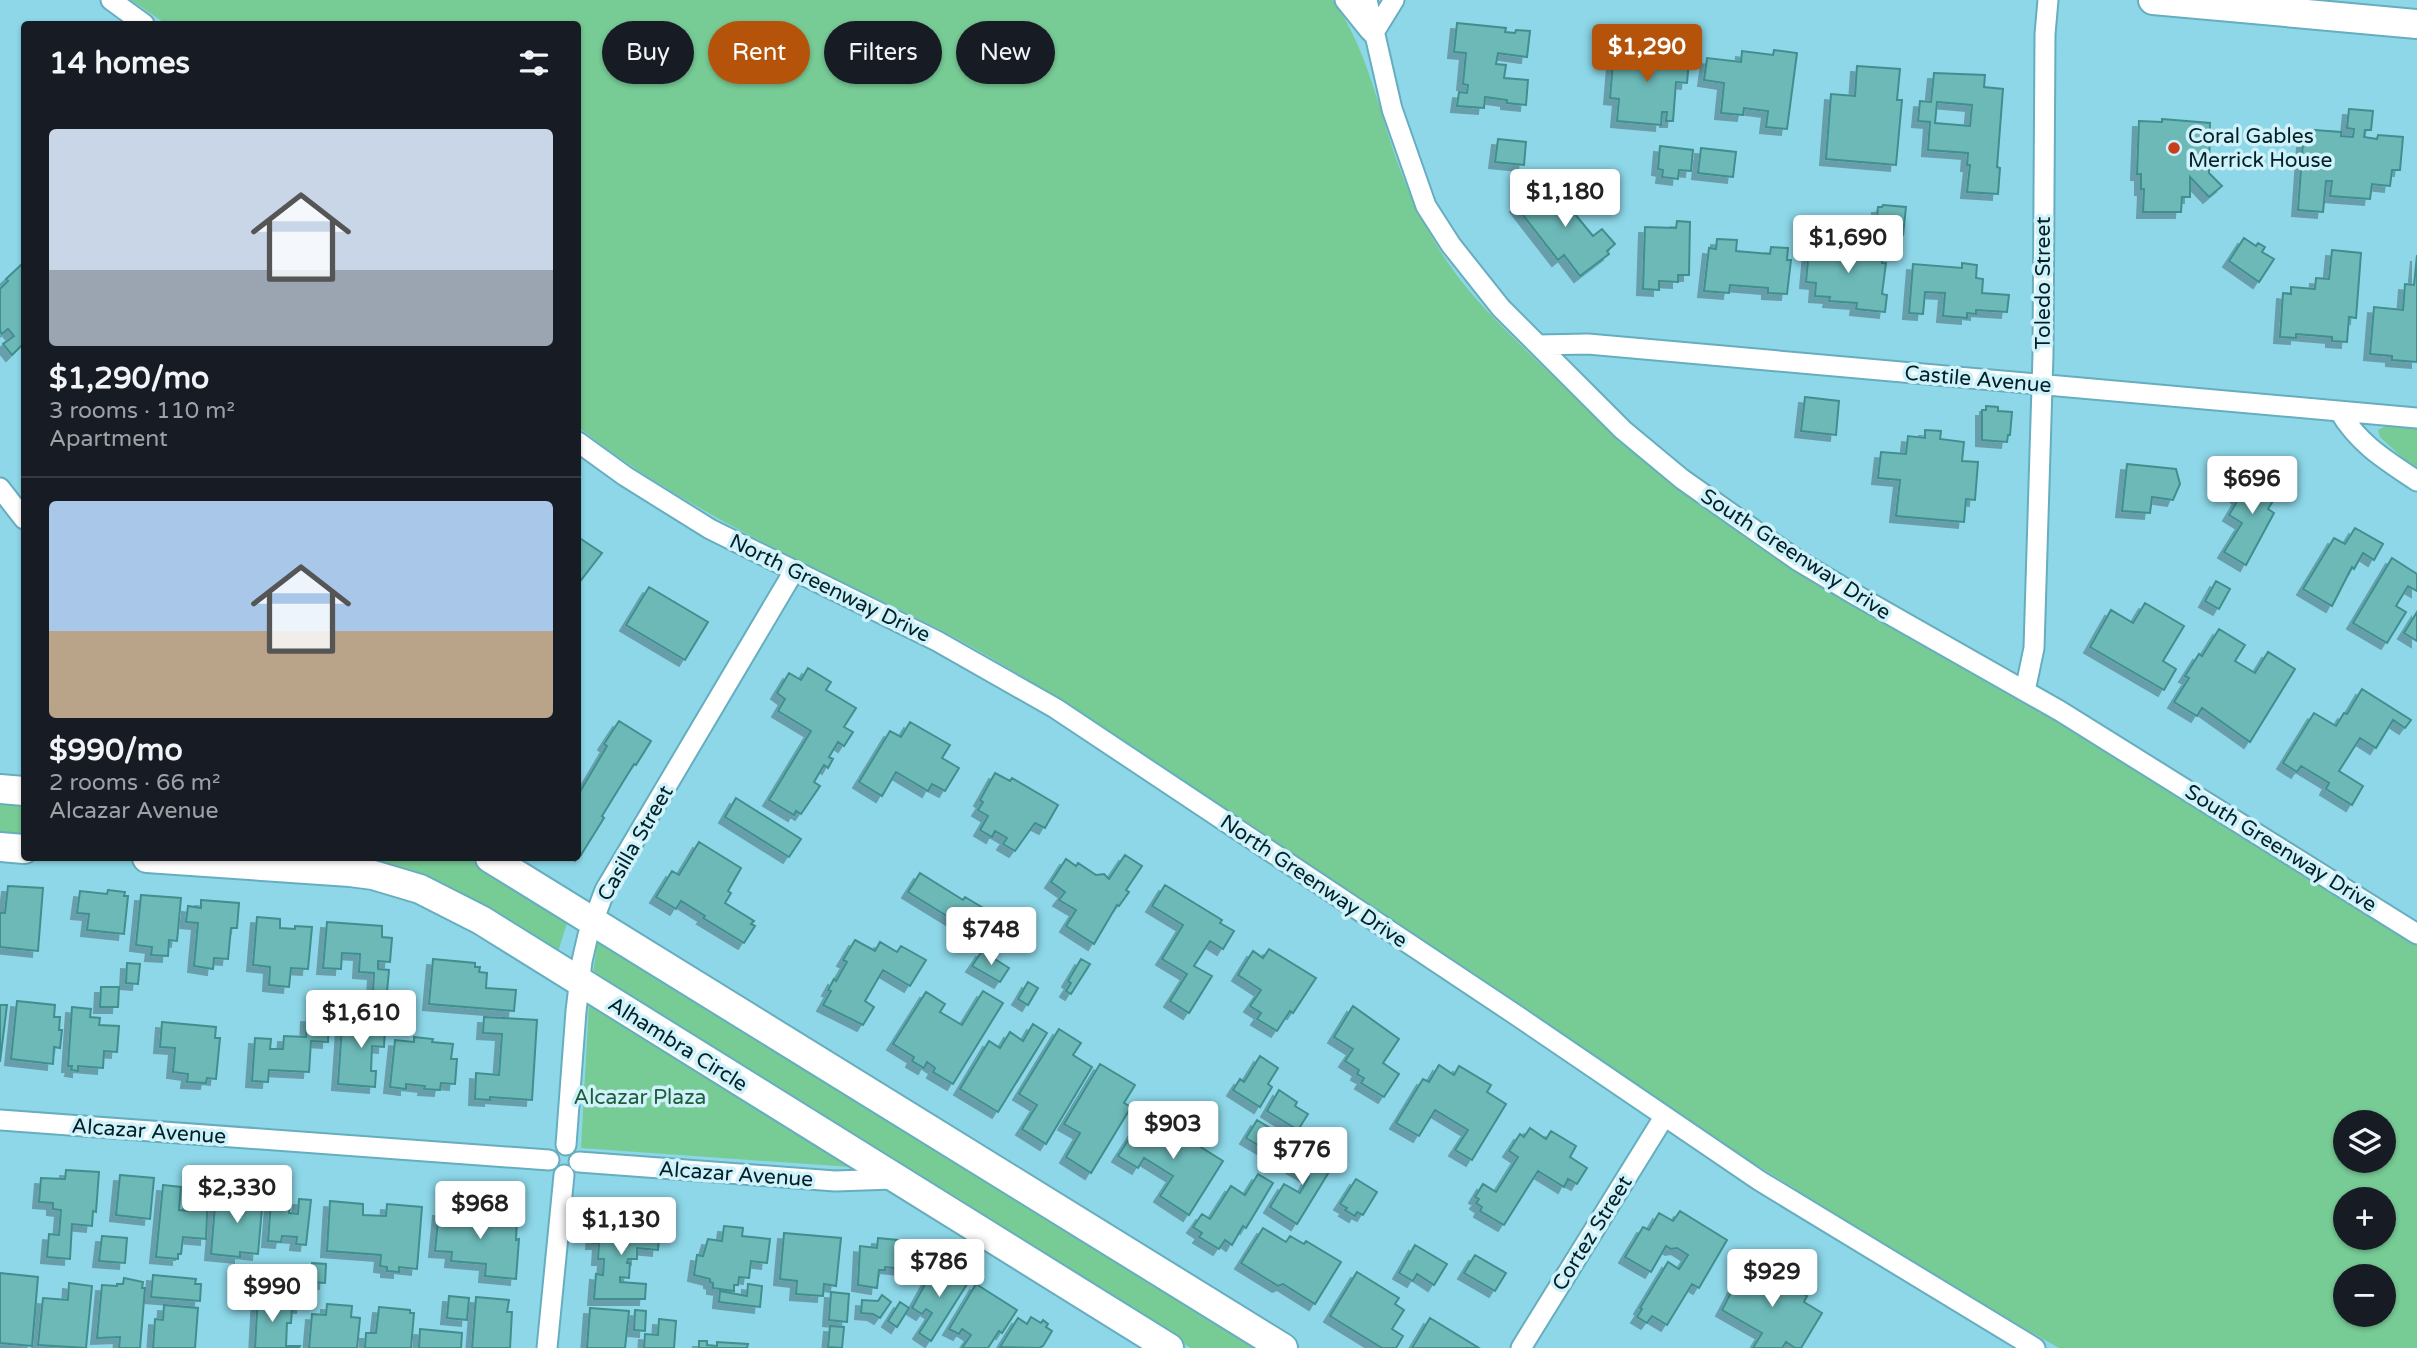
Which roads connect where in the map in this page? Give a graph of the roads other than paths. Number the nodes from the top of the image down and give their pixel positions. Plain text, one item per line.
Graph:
1 (111, 0) edge
2 (1345, 0) edge
3 (1367, 0) edge
4 (1394, 0) edge
5 (2048, 0) edge
6 (2153, 0) edge
7 (140, 21) edge
8 (2417, 24) edge
9 (1373, 34) junction
10 (1538, 345) junction
11 (2042, 384) junction
12 (2339, 411) junction
13 (2417, 418) edge
14 (581, 444) edge
15 (2417, 481) edge
16 (0, 488) edge
17 (21, 515) edge
18 (794, 571) junction
19 (2025, 691) junction
20 (0, 789) edge
21 (21, 791) edge
22 (0, 848) edge
23 (21, 849) edge
24 (248, 861) edge
25 (495, 861) edge
26 (350, 864) edge
27 (593, 919) junction
28 (2417, 933) edge
29 (579, 982) junction
30 (1664, 1117) junction
31 (0, 1120) edge
32 (566, 1145) junction
33 (549, 1160) junction
34 (579, 1162) junction
35 (564, 1175) junction
36 (894, 1179) junction
37 (547, 1348) edge
38 (1169, 1348) edge
39 (1283, 1348) edge
40 (1521, 1348) edge
41 (2035, 1348) edge

1 - 7 street
2 - 9 street
3 - 9 street, South Greenway Drive
4 - 9 street
5 - 11 street, Toledo Street
6 - 8 street
9 - 10 street, South Greenway Drive
10 - 11 street, Castile Avenue
10 - 19 street, South Greenway Drive
11 - 12 street, Castile Avenue
11 - 19 street, Toledo Street
12 - 13 street, Castile Avenue
12 - 15 street
14 - 18 street, North Greenway Drive
16 - 17 street
18 - 27 street, Casilla Street
18 - 30 street, North Greenway Drive
19 - 28 street, South Greenway Drive
20 - 21 street
22 - 23 street
24 - 26 street, Alhambra Circle
25 - 27 street
26 - 29 street, Alhambra Circle
27 - 29 street, Casilla Street
27 - 39 street
29 - 32 street, Casilla Street
29 - 36 street, Alhambra Circle
30 - 40 street, Cortez Street
30 - 41 street, North Greenway Drive
31 - 33 street, Alcazar Avenue
32 - 33 street
32 - 34 street
33 - 35 street
34 - 35 street
34 - 36 street, Alcazar Avenue
35 - 37 street
36 - 38 street, Alhambra Circle

